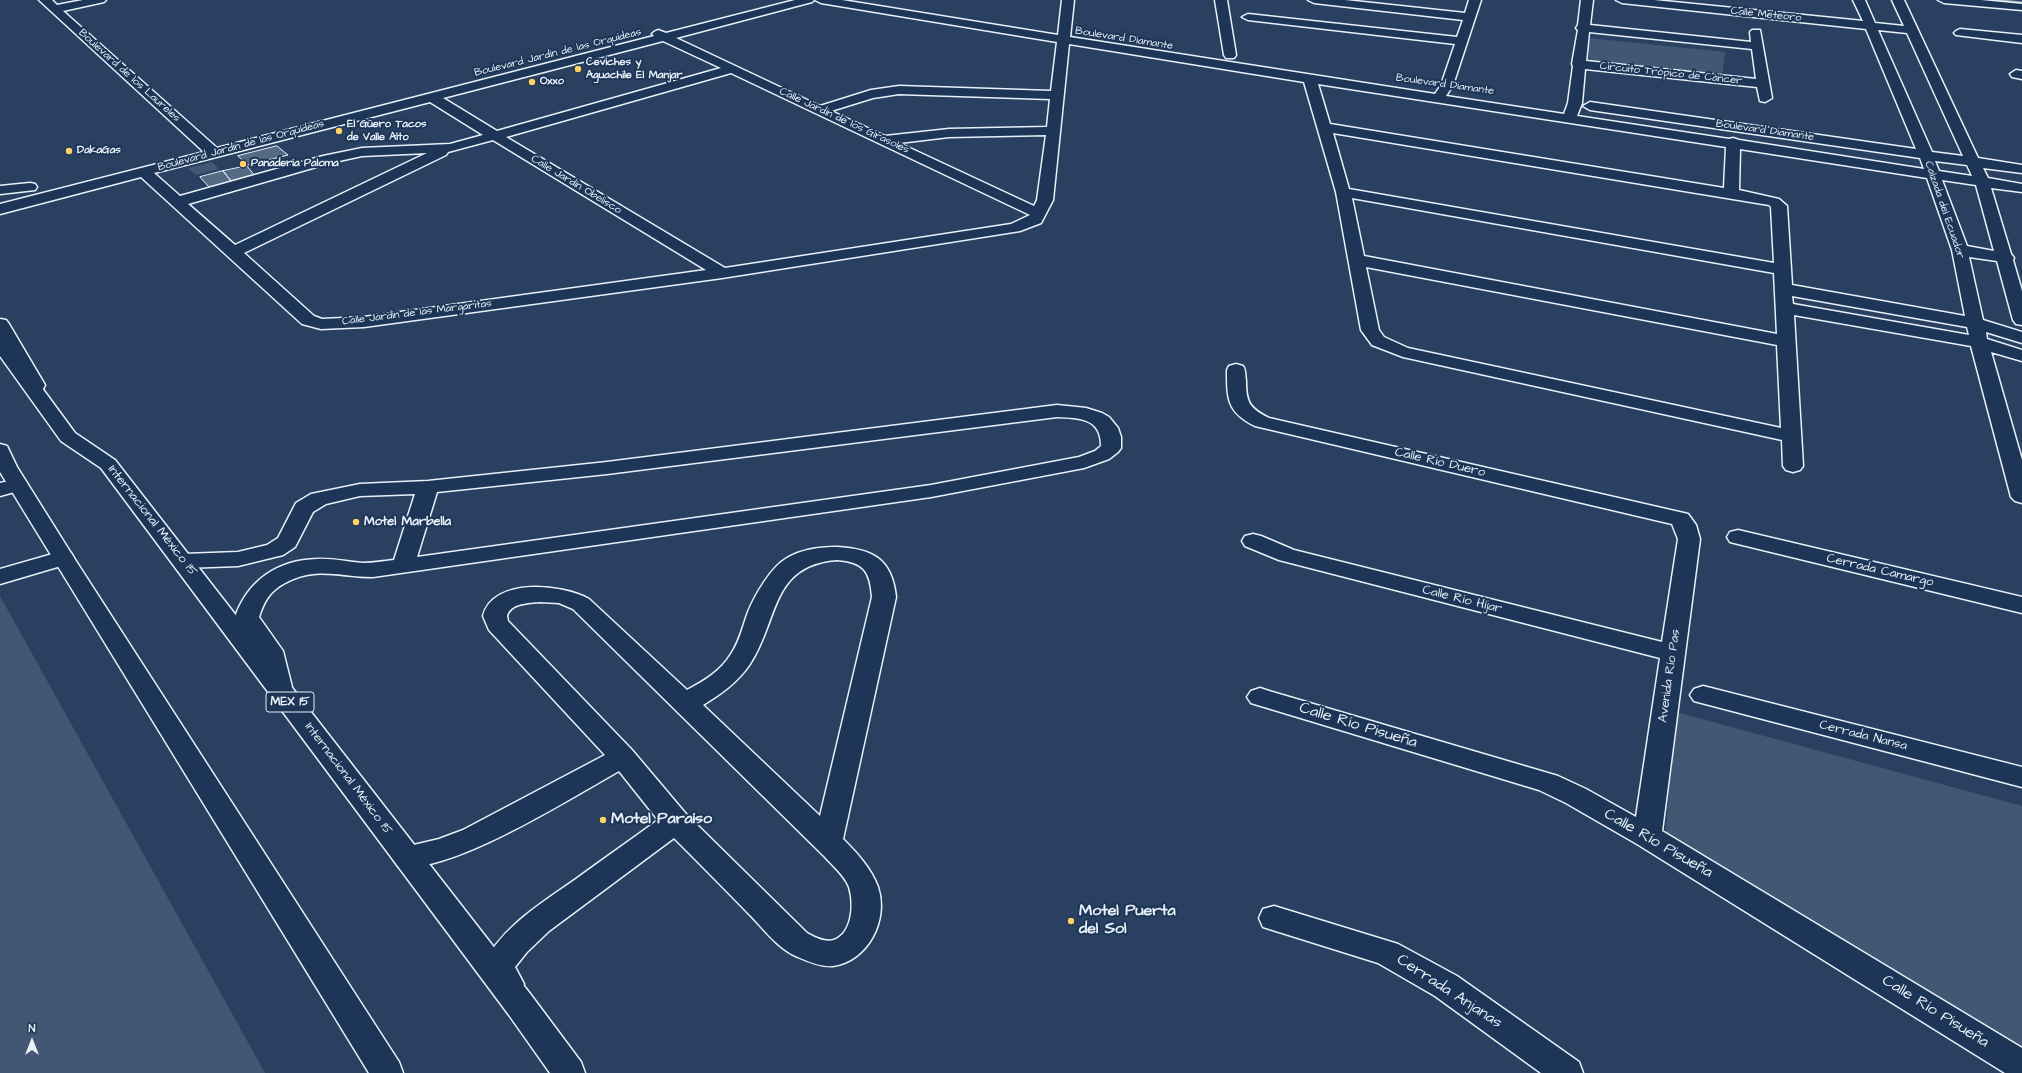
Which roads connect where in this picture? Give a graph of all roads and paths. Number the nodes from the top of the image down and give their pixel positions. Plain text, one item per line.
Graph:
1 (45, 0) edge
2 (100, 0) edge
3 (767, 0) edge
4 (808, 0) edge
5 (822, 0) edge
6 (868, 0) edge
7 (1068, 0) edge
8 (1221, 0) edge
9 (1314, 0) edge
10 (1475, 0) edge
11 (1587, 0) edge
12 (1622, 0) edge
13 (1859, 0) edge
14 (1898, 0) edge
15 (1944, 0) edge
16 (2022, 7) edge
17 (55, 9) junction
18 (1248, 16) dead end
19 (1469, 17) junction
20 (1870, 26) junction
21 (1582, 28) junction
22 (648, 30) junction
23 (1911, 30) junction
24 (1756, 32) dead end
25 (1960, 33) dead end
26 (1064, 34) junction
27 (663, 37) junction
28 (2022, 39) edge
29 (1462, 41) junction
30 (1758, 46) junction
31 (1230, 55) junction
32 (1277, 61) dead end
33 (1578, 64) junction
34 (732, 69) junction
35 (1310, 79) junction
36 (1431, 83) dead end
37 (1763, 84) junction
38 (1447, 85) junction
39 (1462, 87) dead end
40 (1056, 95) junction
41 (431, 96) junction
42 (1438, 98) junction
43 (1765, 99) dead end
44 (1560, 101) dead end
45 (1575, 103) junction
46 (820, 110) junction
47 (1569, 118) junction
48 (1323, 127) junction
49 (256, 129) dead end
50 (1052, 131) junction
51 (496, 136) junction
52 (218, 139) dead end
53 (884, 140) junction
54 (1733, 142) junction
55 (203, 143) junction
56 (188, 147) dead end
57 (451, 148) junction
58 (214, 153) junction
59 (1926, 155) junction
60 (1974, 162) junction
61 (140, 163) junction
62 (2022, 169) edge
63 (1933, 174) junction
64 (1982, 182) junction
65 (45, 183) dead end
66 (2022, 188) edge
67 (0, 190) edge
68 (1343, 192) junction
69 (0, 194) edge
70 (30, 194) junction
71 (1732, 194) junction
72 (177, 202) junction
73 (0, 208) edge
74 (1039, 214) junction
75 (0, 215) edge
76 (1960, 250) junction
77 (233, 252) junction
78 (2006, 258) junction
79 (1357, 260) junction
80 (1781, 269) junction
81 (722, 273) junction
82 (1783, 289) junction
83 (1784, 308) junction
84 (2022, 320) edge
85 (1975, 323) junction
86 (0, 324) edge
87 (2022, 338) edge
88 (1786, 341) junction
89 (1979, 342) junction
90 (0, 343) edge
91 (2022, 356) edge
92 (1236, 370) dead end
93 (62, 429) junction
94 (1790, 436) junction
95 (1793, 466) dead end
96 (4, 469) edge
97 (428, 486) junction
98 (2022, 494) edge
99 (1680, 519) joint
100 (1738, 537) dead end
101 (1253, 541) dead end
102 (63, 558) junction
103 (184, 561) junction
104 (403, 566) junction
105 (0, 577) edge
106 (2022, 605) edge
107 (1673, 653) junction
108 (279, 687) junction
109 (1703, 695) dead end
110 (1260, 697) dead end
111 (686, 703) junction
112 (623, 757) junction
113 (2022, 777) edge
114 (676, 822) junction
115 (1647, 836) junction
116 (828, 842) junction
117 (407, 857) junction
118 (1274, 918) dead end
119 (520, 1005) junction
120 (2022, 1066) edge
121 (387, 1073) edge
122 (569, 1073) edge
123 (1567, 1073) edge

1 - 17 street, Boulevard de los Laureles
2 - 17 street
3 - 22 street, Boulevard Jardín de las Orquídeas
4 - 27 street, Boulevard Jardín de las Orquídeas
5 - 26 street, Boulevard Diamante
6 - 26 street, Boulevard Diamante
7 - 26 street
8 - 31 street
9 - 19 street
10 - 19 street
11 - 21 street
12 - 20 street, Calle Meteoro
13 - 20 street, Calzada del Ecuador
14 - 23 street
15 - 16 street
17 - 55 street, Boulevard de los Laureles
18 - 29 street
19 - 29 street
20 - 23 street, Calle Meteoro
20 - 59 street, Calzada del Ecuador
21 - 30 street
21 - 33 street
22 - 27 street, Calle Jardín de los Girasoles
22 - 49 street, Boulevard Jardín de las Orquídeas
23 - 60 street
24 - 30 street, Circuito Trópico de Cáncer
25 - 28 street
26 - 31 street, Boulevard Diamante
26 - 35 street, Boulevard Diamante
26 - 40 street
27 - 34 street, Calle Jardín de los Girasoles
27 - 41 street, Boulevard Jardín de las Orquídeas
29 - 38 street
30 - 37 street, Circuito Trópico de Cáncer
31 - 32 street, Boulevard Diamante
33 - 37 street, Circuito Trópico de Cáncer
33 - 45 street
34 - 46 street, Calle Jardín de los Girasoles
34 - 51 street
35 - 42 street, Boulevard Diamante
35 - 48 street
36 - 38 street, Boulevard Diamante
37 - 43 street, Circuito Trópico de Cáncer
38 - 39 street, Boulevard Diamante
38 - 42 street
40 - 46 street
40 - 50 street
41 - 51 street, Calle Jardín Obelisco
41 - 58 street, Boulevard Jardín de las Orquídeas
42 - 47 street, Boulevard Diamante
44 - 45 street, Boulevard Diamante
45 - 47 street
45 - 59 street, Boulevard Diamante
46 - 53 street, Calle Jardín de los Girasoles
47 - 54 street, Boulevard Diamante
48 - 68 street
48 - 71 street
50 - 53 street
50 - 74 street
51 - 57 street
51 - 81 street, Calle Jardín Obelisco
52 - 55 street, Boulevard Jardín de las Orquídeas
53 - 74 street, Calle Jardín de los Girasoles
54 - 63 street, Boulevard Diamante
54 - 71 street
55 - 56 street, Boulevard Jardín de las Orquídeas
55 - 58 street, Boulevard de los Laureles
57 - 72 street
57 - 77 street
58 - 61 street, Boulevard Jardín de las Orquídeas
59 - 60 street, Boulevard Diamante
59 - 63 street, Calzada del Ecuador
60 - 62 street, Boulevard Diamante
60 - 64 street
61 - 70 street, Boulevard Jardín de las Orquídeas
61 - 72 street, Calle Jardín de las Margaritas
63 - 64 street, Boulevard Diamante
63 - 76 street, Calzada del Ecuador
64 - 66 street, Boulevard Diamante
64 - 78 street
65 - 70 street, Boulevard Jardín de las Orquídeas
67 - 70 street
68 - 79 street
68 - 80 street
69 - 70 street, Boulevard Jardín de las Orquídeas
70 - 73 street, Boulevard Jardín de las Orquídeas
70 - 75 street
71 - 80 street
72 - 77 street, Calle Jardín de las Margaritas
74 - 81 street, Calle Jardín de las Margaritas
76 - 78 street
76 - 85 street, Calzada del Ecuador
77 - 81 street, Calle Jardín de las Margaritas
78 - 84 street
79 - 88 street
79 - 94 street
80 - 82 street
82 - 83 street
82 - 85 street
83 - 88 street
83 - 89 street
85 - 87 street
85 - 89 street, Calzada del Ecuador
86 - 93 street
88 - 94 street
89 - 91 street
89 - 98 street, Calzada del Ecuador
90 - 93 street, Internacional México 15 / MEX 15
92 - 99 street, Calle Río Duero
93 - 103 street, Internacional México 15 / MEX 15
94 - 95 street
96 - 102 street
97 - 103 street
97 - 104 street
97 - 104 street
99 - 107 street, Avenida Río Pas
100 - 106 street, Cerrada Camargo
101 - 107 street, Calle Río Híjar
102 - 105 street
102 - 121 street
103 - 108 street, Internacional México 15 / MEX 15
104 - 108 street
107 - 115 street, Avenida Río Pas
108 - 117 street, Internacional México 15 / MEX 15
109 - 113 street, Cerrada Nansa
110 - 115 street, Calle Río Pisueña
111 - 112 street
111 - 116 street
111 - 116 street
112 - 114 street
112 - 117 street
114 - 116 street
114 - 119 street
115 - 120 street, Calle Río Pisueña
117 - 119 street, Internacional México 15 / MEX 15
118 - 123 street, Cerrada Anjanas
119 - 122 street, Internacional México 15 / MEX 15

